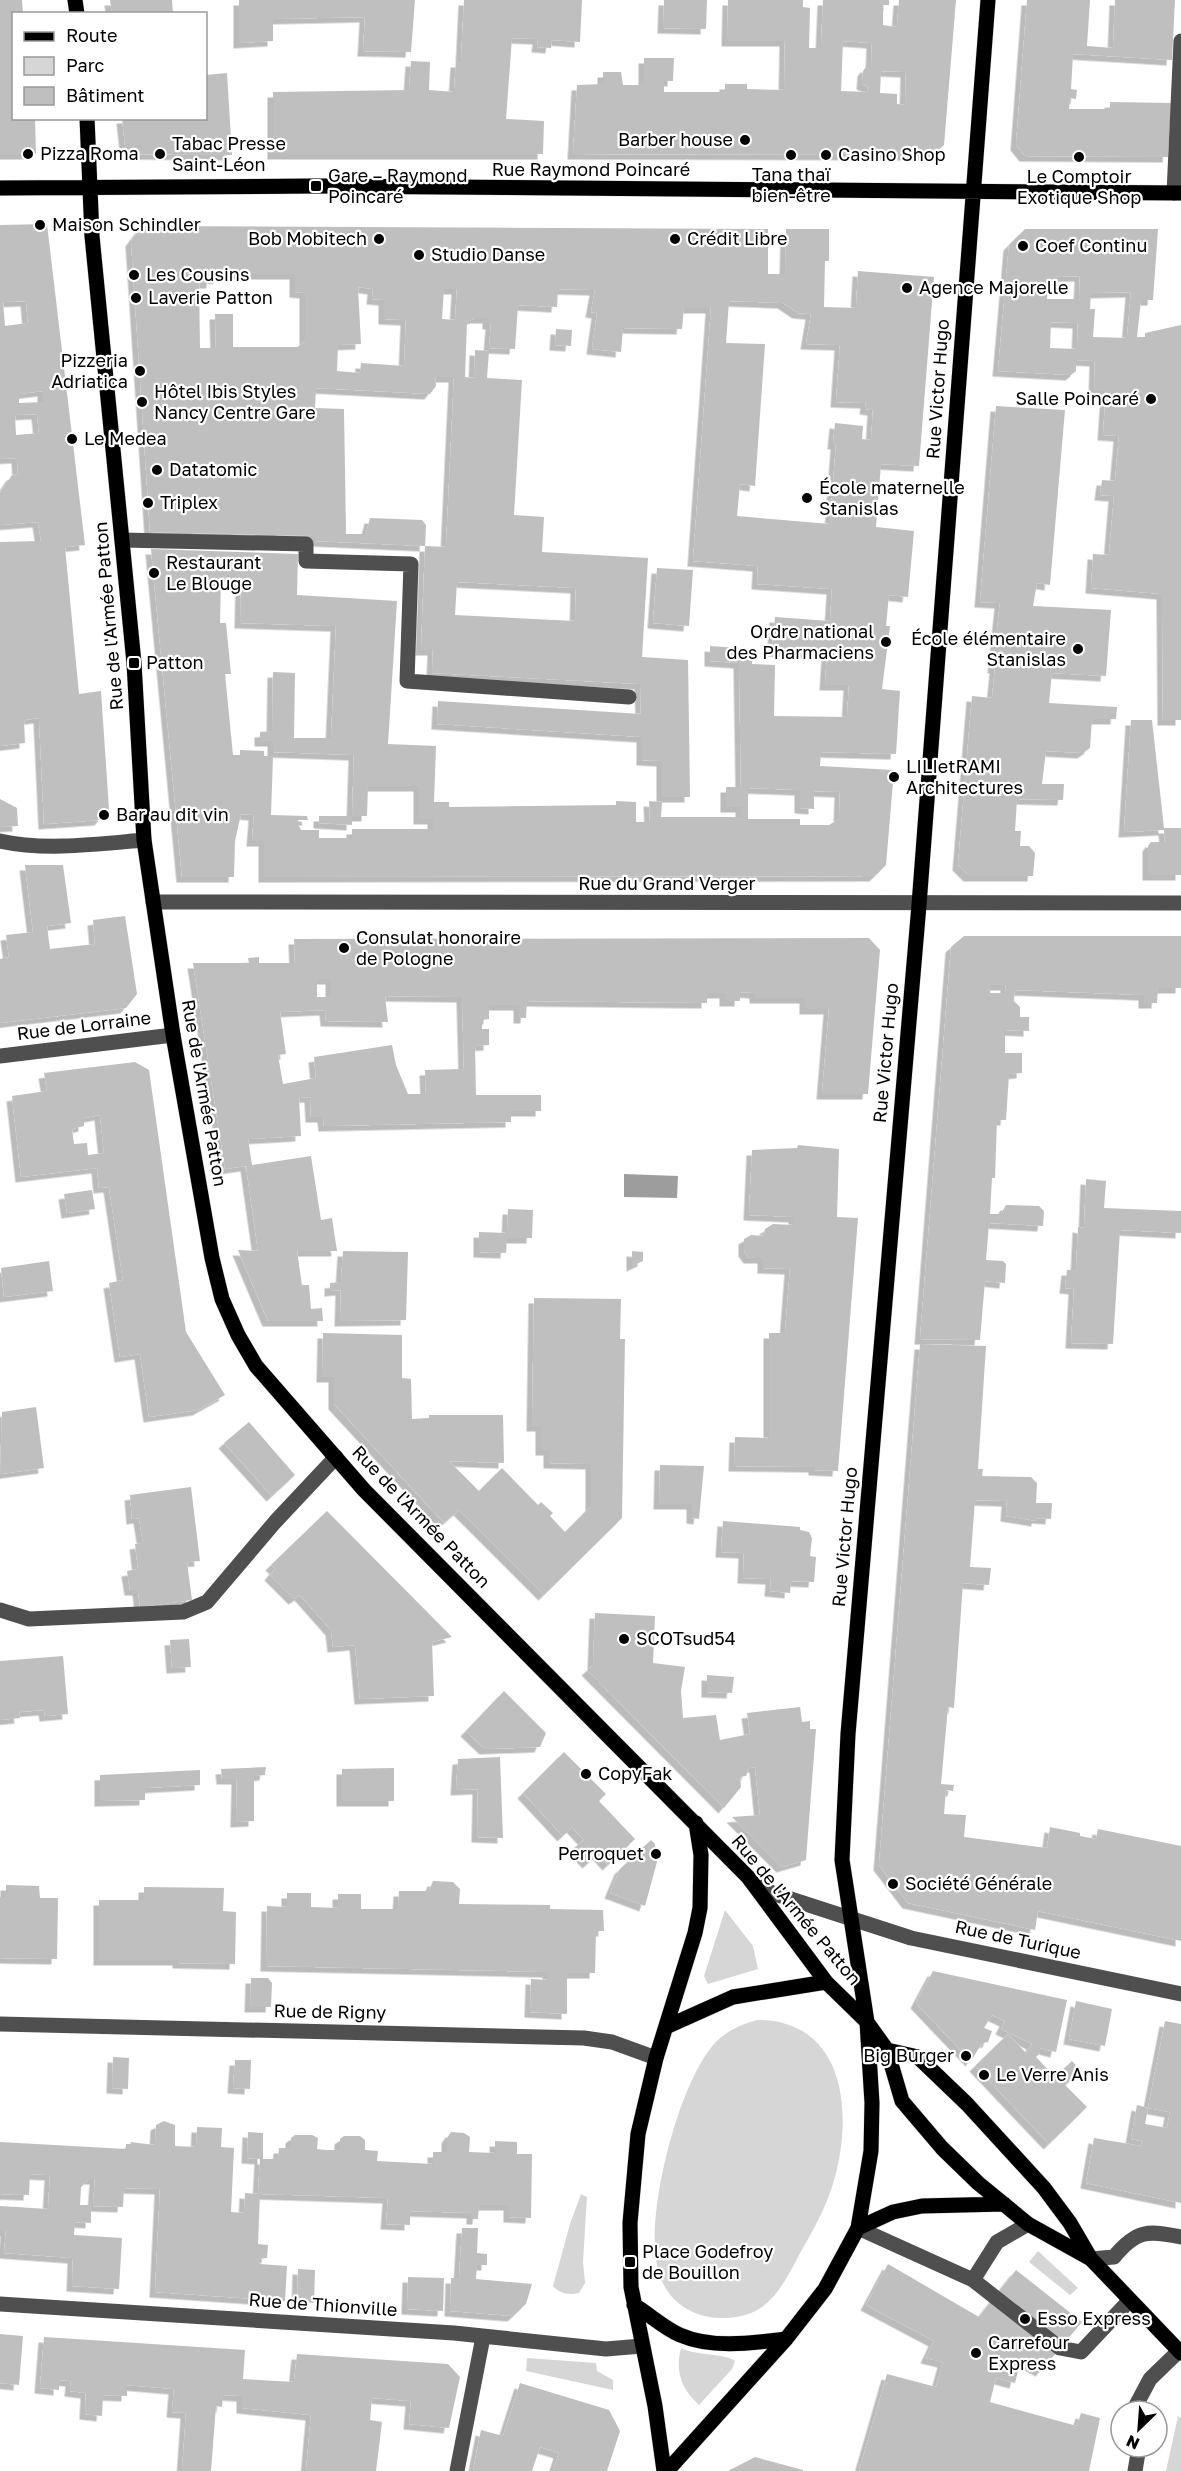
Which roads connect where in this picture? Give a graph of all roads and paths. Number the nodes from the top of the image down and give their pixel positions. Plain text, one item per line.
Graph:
1 (988, 0) edge
2 (1181, 41) edge
3 (87, 120) edge
4 (90, 186) junction
5 (0, 188) edge
6 (972, 191) junction
7 (1178, 193) edge
8 (122, 540) junction
9 (629, 697) dead end
10 (144, 840) junction
11 (0, 841) edge
12 (153, 902) junction
13 (1181, 903) edge
14 (919, 905) junction
15 (173, 1035) junction
16 (0, 1056) edge
17 (336, 1457) junction
18 (0, 1610) edge
19 (696, 1823) junction
20 (748, 1877) junction
21 (849, 1918) junction
22 (826, 1982) junction
23 (1181, 1994) edge
24 (867, 2022) junction
25 (0, 2025) edge
26 (666, 2027) junction
27 (887, 2050) junction
28 (656, 2058) junction
29 (1004, 2204) junction
30 (1028, 2224) junction
31 (858, 2228) junction
32 (1181, 2236) edge
33 (1091, 2259) junction
34 (974, 2280) junction
35 (1129, 2301) junction
36 (0, 2304) edge
37 (634, 2305) junction
38 (483, 2337) junction
39 (786, 2339) junction
40 (642, 2346) junction
41 (1180, 2352) edge
42 (1139, 2399) edge
43 (457, 2471) edge
44 (665, 2471) edge

1 - 6 main road, Rue Victor Hugo
2 - 7 street
3 - 4 main road, Rue de l'Armée Patton
4 - 5 main road, Rue Raymond Poincaré
4 - 6 main road, Rue Raymond Poincaré
4 - 8 main road, Rue de l'Armée Patton
6 - 7 main road, Rue Raymond Poincaré
6 - 14 main road, Rue Victor Hugo
8 - 9 street
8 - 10 main road, Rue de l'Armée Patton
10 - 11 street
10 - 12 main road, Rue de l'Armée Patton
12 - 14 street, Rue du Grand Verger
12 - 15 main road, Rue de l'Armée Patton
13 - 14 street, Rue du Grand Verger
14 - 21 main road, Rue Victor Hugo
15 - 16 street, Rue de Lorraine
15 - 17 main road, Rue de l'Armée Patton
17 - 18 street
17 - 19 main road, Rue de l'Armée Patton
19 - 20 main road, Rue de l'Armée Patton
19 - 26 main road
20 - 21 street
20 - 22 main road, Rue de l'Armée Patton
21 - 23 street, Rue de Turique
21 - 24 main road, Rue Victor Hugo
22 - 24 main road, Rue de l'Armée Patton
22 - 26 main road
24 - 27 main road, Rue de l'Armée Patton
24 - 31 main road
25 - 28 street, Rue de Rigny
26 - 28 main road
27 - 29 main road, Rue de l'Armée Patton
27 - 33 main road
28 - 37 main road
29 - 30 main road, Rue de l'Armée Patton
29 - 31 main road
30 - 33 main road, Rue de l'Armée Patton
30 - 34 street
31 - 34 street
31 - 39 main road
32 - 33 street
33 - 35 main road
34 - 35 street
35 - 41 main road
36 - 38 street, Rue de Thionville
37 - 39 main road
37 - 40 main road
38 - 40 street, Rue de Thionville
38 - 43 street
39 - 44 main road
40 - 44 main road
41 - 42 street

